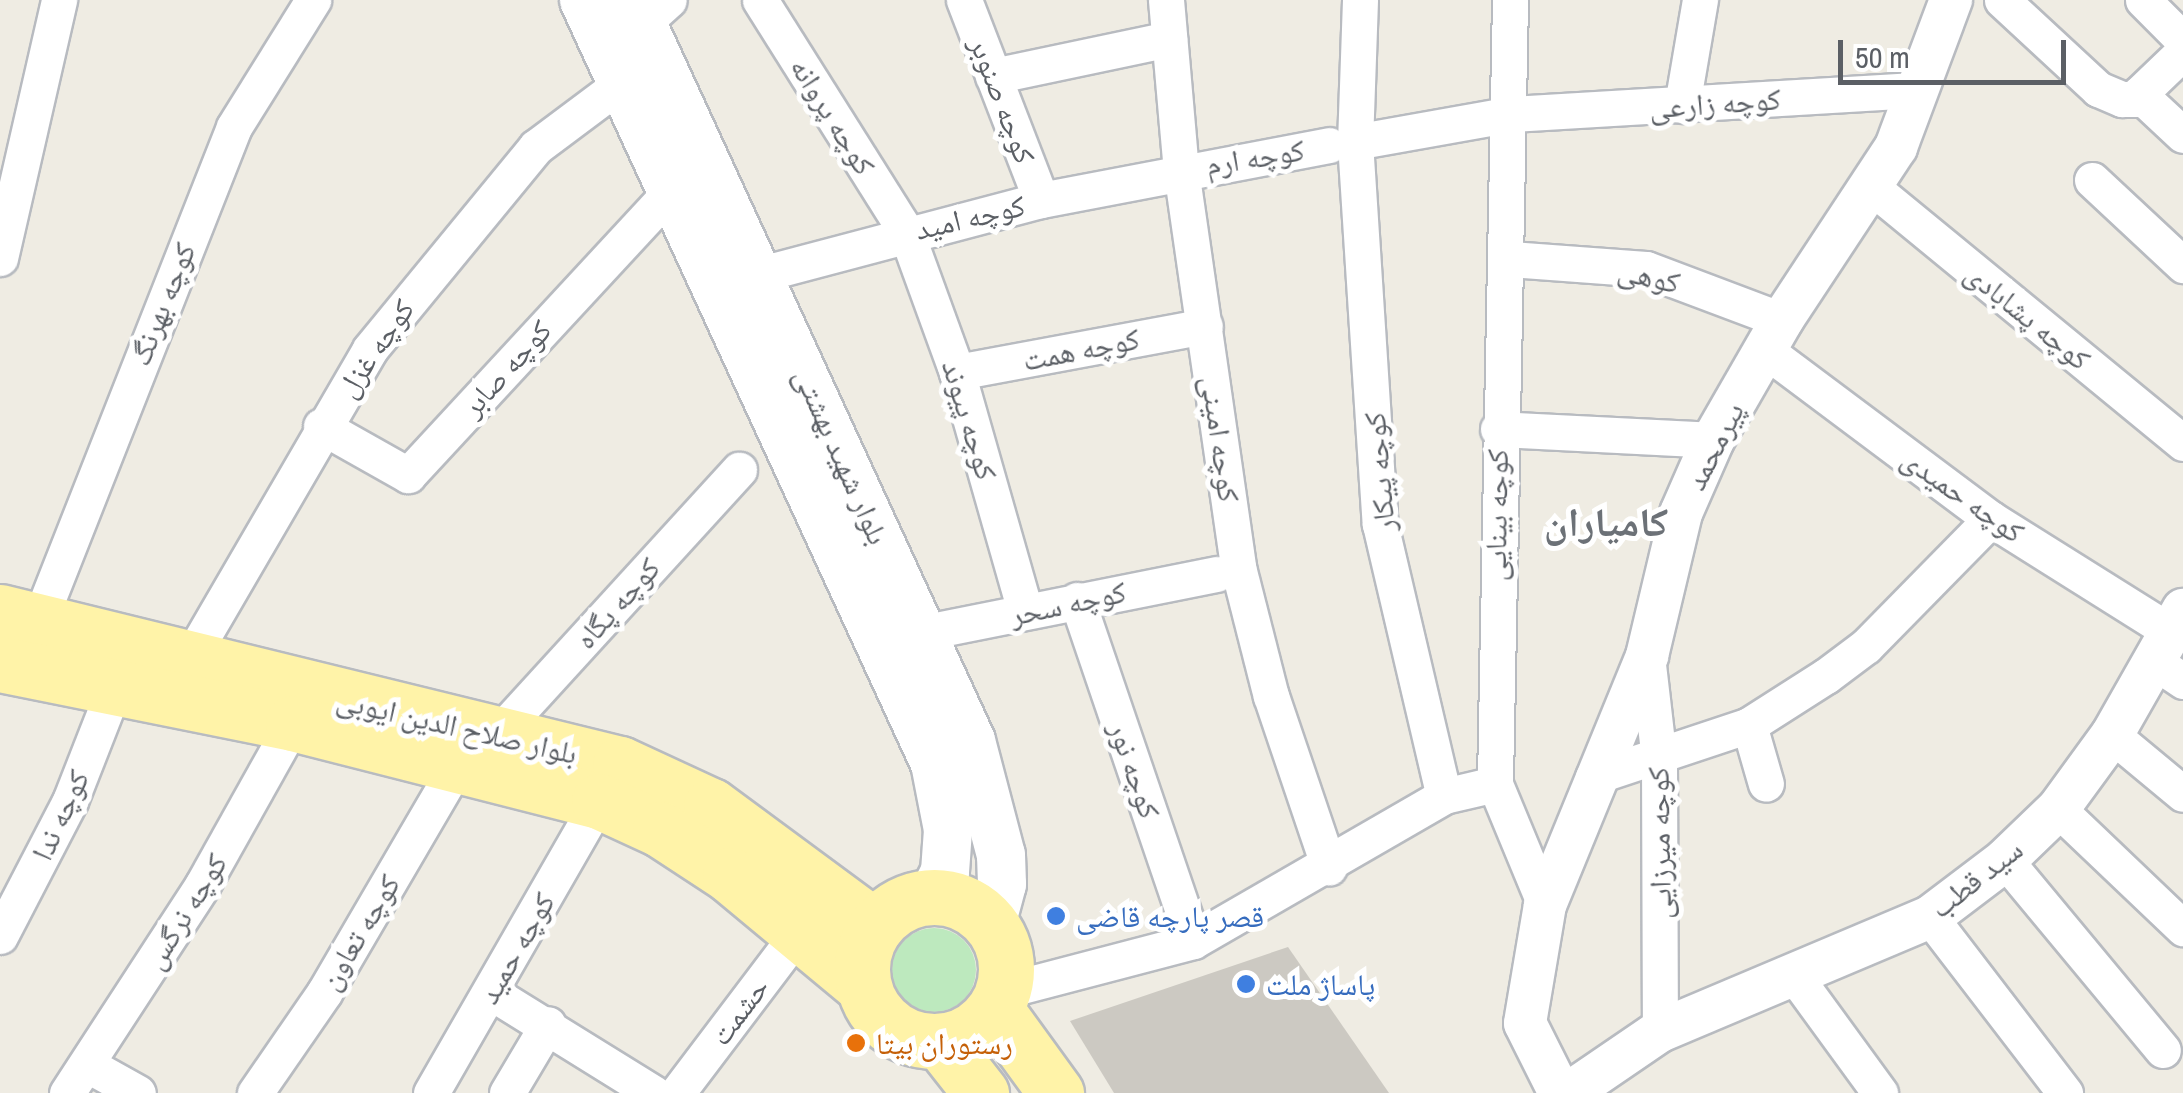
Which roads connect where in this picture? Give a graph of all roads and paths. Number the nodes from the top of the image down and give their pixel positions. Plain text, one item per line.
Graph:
1 (59, 0) edge
2 (313, 0) edge
3 (584, 0) edge
4 (760, 0) edge
5 (964, 0) edge
6 (1166, 0) edge
7 (1360, 0) edge
8 (1510, 0) edge
9 (1700, 0) edge
10 (1951, 0) edge
11 (2002, 0) edge
12 (2142, 0) edge
13 (648, 8) edge
14 (1169, 39) junction
15 (2183, 40) edge
16 (2183, 52) edge
17 (993, 76) junction
18 (623, 82) junction
19 (1918, 90) junction
20 (2139, 94) junction
21 (1682, 105) junction
22 (1512, 114) junction
23 (2183, 135) edge
24 (1342, 144) junction
25 (1181, 170) junction
26 (2092, 180) dead end
27 (673, 189) junction
28 (1874, 189) junction
29 (1041, 200) junction
30 (906, 232) junction
31 (0, 258) edge
32 (1510, 259) junction
33 (2183, 265) edge
34 (761, 274) junction
35 (1205, 326) junction
36 (1774, 335) junction
37 (957, 372) junction
38 (321, 426) junction
39 (1498, 429) junction
40 (1713, 440) junction
41 (2183, 443) edge
42 (739, 470) dead end
43 (1991, 519) junction
44 (1216, 574) dead end
45 (1077, 600) junction
46 (1025, 611) junction
47 (19, 617) edge
48 (921, 633) junction
49 (2172, 645) edge
50 (1646, 656) junction
51 (188, 662) junction
52 (0, 664) edge
53 (113, 692) junction
54 (293, 723) junction
55 (1749, 725) junction
56 (2112, 735) junction
57 (476, 752) junction
58 (1658, 760) junction
59 (1594, 777) junction
60 (1495, 784) junction
61 (1766, 784) dead end
62 (2183, 794) edge
63 (1444, 796) junction
64 (599, 801) junction
65 (2058, 808) junction
66 (2005, 860) junction
67 (1329, 868) junction
68 (932, 898) junction
69 (1545, 906) junction
70 (1930, 917) junction
71 (991, 926) junction
72 (875, 927) junction
73 (2183, 928) edge
74 (801, 929) junction
75 (0, 936) edge
76 (1192, 941) junction
77 (1794, 976) junction
78 (863, 986) junction
79 (492, 992) junction
80 (999, 1000) junction
81 (548, 1024) junction
82 (1660, 1031) junction
83 (941, 1042) junction
84 (2163, 1050) dead end
85 (78, 1079) edge
86 (138, 1093) edge
87 (255, 1093) edge
88 (431, 1093) edge
89 (506, 1093) edge
90 (653, 1093) edge
91 (677, 1093) edge
92 (981, 1093) edge
93 (1056, 1093) edge
94 (1560, 1093) edge
95 (1569, 1093) edge
96 (1880, 1093) edge
97 (2064, 1093) edge

1 - 31 street
2 - 47 street, کوچه بهرنگ
3 - 18 main road, بلوار شهید بهشتی
4 - 30 street, کوچه پروانه
5 - 17 street, کوچه صنوبر
6 - 14 street, کوچه امینی
7 - 24 street, کوچه پیکار
8 - 22 street, کوچه بینایی
9 - 21 street
10 - 19 street, پیرمحمد
11 - 20 street
12 - 15 street
13 - 34 main road, بلوار شهید بهشتی
14 - 17 street
14 - 25 street, کوچه امینی
16 - 20 street
17 - 29 street, کوچه صنوبر
18 - 27 main road, بلوار شهید بهشتی
18 - 38 street, کوچه غزل
19 - 21 street, کوچه زارعی
19 - 28 street, پیرمحمد
20 - 23 street
21 - 22 street, کوچه زارعی
22 - 24 street, کوچه زارعی
22 - 32 street, کوچه بینایی
24 - 25 street, کوچه ارم
24 - 63 street, کوچه پیکار
25 - 29 street, کوچه امید
25 - 35 street, کوچه امینی
26 - 33 street
27 - 38 street, کوچه صابر
27 - 68 main road, بلوار شهید بهشتی
28 - 36 street, پیرمحمد
28 - 41 street, کوچه پشابادی
29 - 30 street, کوچه امید
30 - 34 street, کوچه امید
30 - 37 street, کوچه پیوند
32 - 36 street, کوهی
32 - 39 street, کوچه بینایی
34 - 48 main road, بلوار شهید بهشتی
35 - 37 street, کوچه همت
35 - 67 street, کوچه امینی
36 - 40 street, پیرمحمد
36 - 43 street, کوچه حمیدی
37 - 46 street, کوچه پیوند
38 - 51 street, کوچه غزل
39 - 40 street
39 - 60 street, کوچه بینایی
40 - 50 street, پیرمحمد
42 - 57 street, کوچه پگاه
43 - 49 street, کوچه حمیدی
43 - 55 street
44 - 45 street, کوچه سحر
45 - 46 street, کوچه سحر
45 - 76 street, کوچه نور
46 - 48 street, کوچه سحر
47 - 51 main road, بلوار صلاح الدین ایوبی
48 - 71 main road, بلوار شهید بهشتی
49 - 56 street, سید قطب
50 - 58 street, کوچه میرزایی
50 - 59 street, پیرمحمد
51 - 57 main road, بلوار صلاح الدین ایوبی
52 - 53 main road, بلوار صلاح الدین ایوبی
53 - 54 main road, بلوار صلاح الدین ایوبی
53 - 75 street, کوچه ندا
54 - 57 main road, بلوار صلاح الدین ایوبی
54 - 85 street, کوچه نرگس
55 - 58 street
55 - 61 street
56 - 62 street
56 - 65 street, سید قطب
57 - 64 main road, بلوار صلاح الدین ایوبی
57 - 72 main road, بلوار صلاح الدین ایوبی
57 - 87 street, کوچه تعاون
58 - 59 street
58 - 82 street, کوچه میرزایی
59 - 69 street, پیرمحمد
60 - 63 street
60 - 69 street, کوچه بینایی
63 - 67 street
64 - 74 main road, بلوار صلاح الدین ایوبی
64 - 79 street, کوچه حمید
65 - 66 street, سید قطب
65 - 73 street
66 - 70 street, سید قطب
66 - 84 street
67 - 76 street
68 - 71 main road
68 - 72 main road
69 - 94 street, پیرمحمد
70 - 77 street, سید قطب
70 - 97 street
71 - 80 main road
72 - 78 main road
74 - 78 main road, بلوار صلاح الدین ایوبی
74 - 91 street, حشمت
76 - 80 street
77 - 82 street, سید قطب
77 - 96 street
78 - 83 main road
79 - 81 street
79 - 88 street, کوچه حمید
80 - 83 main road
80 - 93 main road
81 - 89 street
81 - 90 street
82 - 95 street, سید قطب
83 - 92 main road
85 - 86 street

